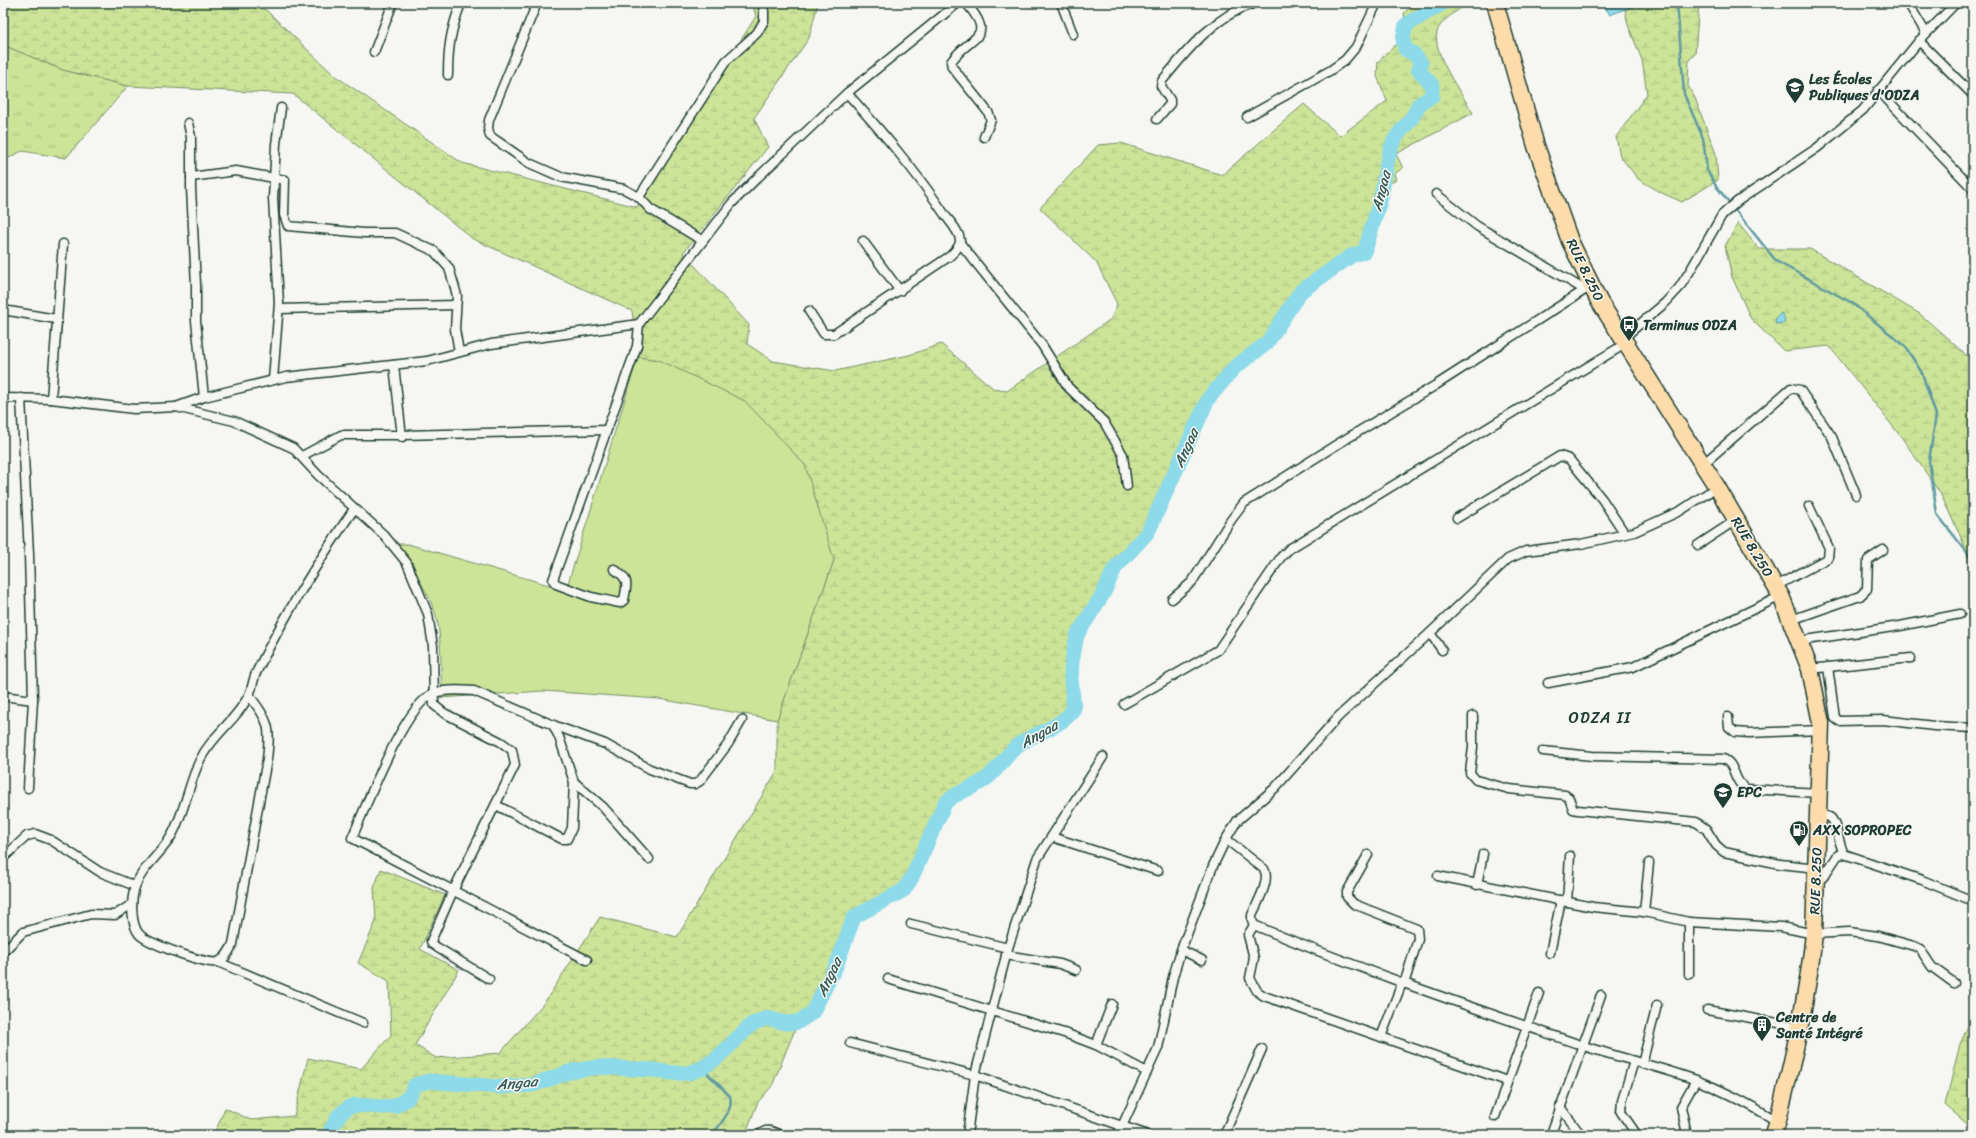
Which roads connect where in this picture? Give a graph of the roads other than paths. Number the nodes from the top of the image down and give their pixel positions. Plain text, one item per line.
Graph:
1 (393, 3) edge
2 (461, 3) edge
3 (537, 3) edge
4 (762, 3) edge
5 (958, 3) edge
6 (966, 3) edge
7 (1061, 3) edge
8 (1255, 3) edge
9 (1377, 3) edge
10 (1495, 3) edge
11 (1908, 3) edge
12 (1956, 3) edge
13 (1073, 34) dead end
14 (1926, 34) junction
15 (1919, 41) junction
16 (374, 52) dead end
17 (448, 75) dead end
18 (1878, 90) junction
19 (847, 93) junction
20 (1973, 95) edge
21 (281, 108) dead end
22 (1247, 117) dead end
23 (1157, 119) dead end
24 (188, 123) dead end
25 (984, 137) dead end
26 (191, 177) junction
27 (274, 178) junction
28 (1973, 189) edge
29 (1436, 194) dead end
30 (639, 197) junction
31 (703, 241) junction
32 (863, 241) dead end
33 (960, 243) junction
34 (64, 244) dead end
35 (1588, 288) junction
36 (900, 291) junction
37 (456, 305) junction
38 (279, 309) junction
39 (3, 310) edge
40 (809, 311) dead end
41 (56, 319) junction
42 (639, 324) junction
43 (1623, 342) junction
44 (459, 352) junction
45 (394, 365) junction
46 (273, 380) junction
47 (204, 397) junction
48 (3, 398) edge
49 (21, 398) junction
50 (51, 399) junction
51 (176, 407) junction
52 (606, 430) junction
53 (402, 436) junction
54 (302, 456) junction
55 (1703, 464) junction
56 (1128, 486) dead end
57 (1718, 487) junction
58 (1856, 495) dead end
59 (1809, 506) dead end
60 (354, 509) junction
61 (1457, 518) dead end
62 (1736, 520) junction
63 (1625, 534) junction
64 (1698, 545) dead end
65 (1883, 550) dead end
66 (614, 569) dead end
67 (1779, 591) junction
68 (1172, 599) dead end
69 (1960, 614) dead end
70 (1791, 620) junction
71 (1430, 633) junction
72 (1799, 641) junction
73 (1442, 650) dead end
74 (1911, 658) dead end
75 (1828, 667) junction
76 (1810, 669) junction
77 (1548, 683) dead end
78 (434, 694) junction
79 (249, 695) junction
80 (3, 696) edge
81 (34, 700) junction
82 (1124, 704) dead end
83 (1473, 716) dead end
84 (1728, 717) dead end
85 (742, 720) dead end
86 (553, 726) junction
87 (1973, 728) edge
88 (1821, 730) junction
89 (1543, 751) dead end
90 (1103, 757) dead end
91 (574, 782) junction
92 (28, 788) dead end
93 (1820, 793) junction
94 (496, 804) junction
95 (1819, 814) junction
96 (1052, 837) junction
97 (1226, 839) junction
98 (1483, 854) dead end
99 (1844, 854) junction
100 (1368, 855) dead end
101 (1570, 856) dead end
102 (3, 858) edge
103 (649, 859) dead end
104 (1649, 863) dead end
105 (1158, 871) dead end
106 (1438, 876) dead end
107 (1817, 876) junction
108 (1476, 885) junction
109 (135, 886) junction
110 (453, 891) junction
111 (1564, 901) junction
112 (1973, 901) edge
113 (132, 904) junction
114 (1644, 912) junction
115 (1689, 922) junction
116 (911, 924) dead end
117 (1254, 924) junction
118 (1814, 934) junction
119 (1181, 950) junction
120 (1007, 951) junction
121 (3, 952) edge
122 (1550, 953) dead end
123 (587, 960) dead end
124 (1202, 960) dead end
125 (218, 962) junction
126 (1076, 970) dead end
127 (1688, 974) dead end
128 (489, 979) dead end
129 (888, 979) dead end
130 (1403, 983) junction
131 (1954, 983) dead end
132 (1538, 993) dead end
133 (1601, 995) dead end
134 (1112, 1004) dead end
135 (1657, 1005) dead end
136 (1707, 1010) dead end
137 (992, 1012) junction
138 (363, 1023) dead end
139 (1528, 1026) junction
140 (1800, 1027) junction
141 (1381, 1037) junction
142 (850, 1043) dead end
143 (1096, 1045) junction
144 (1581, 1045) junction
145 (1262, 1049) dead end
146 (1638, 1063) junction
147 (1147, 1072) junction
148 (975, 1075) junction
149 (1696, 1080) junction
150 (1507, 1081) junction
151 (1560, 1107) junction
152 (1495, 1117) dead end
153 (1123, 1125) junction
154 (1775, 1128) edge
155 (1552, 1131) dead end
156 (1687, 1134) dead end
157 (760, 1135) edge
158 (781, 1135) edge
159 (967, 1135) edge
160 (1118, 1135) edge
161 (1148, 1135) edge
162 (1224, 1135) edge
163 (1581, 1135) edge
164 (1637, 1135) edge

1 - 16 street
2 - 17 street
3 - 30 street
4 - 30 street
5 - 19 street
6 - 25 street
7 - 13 street
8 - 23 street
9 - 22 street
10 - 35 highway, RUE 8.250
11 - 14 street
12 - 14 street
14 - 15 street
15 - 18 street
15 - 20 street
18 - 28 street
18 - 43 street
19 - 31 street
19 - 33 street
21 - 27 street
24 - 26 street
26 - 27 street
26 - 47 street
27 - 37 street
27 - 38 street
29 - 35 street
30 - 31 street
31 - 42 street
32 - 36 street
33 - 36 street
33 - 56 street
34 - 41 street
35 - 43 highway, RUE 8.250
35 - 68 street
36 - 40 street
37 - 38 street
37 - 44 street
38 - 46 street
39 - 41 street
41 - 50 street
42 - 44 street
42 - 52 street
43 - 55 highway, RUE 8.250
43 - 82 street
44 - 45 street
45 - 46 street
45 - 53 street
46 - 47 street
47 - 51 street
48 - 49 street
49 - 50 street
49 - 81 street
50 - 51 street
51 - 54 street
52 - 53 street
52 - 66 street
53 - 54 street
54 - 60 street
55 - 57 highway, RUE 8.250
55 - 58 street
57 - 62 highway, RUE 8.250
57 - 63 street
59 - 67 street
60 - 78 street
60 - 79 street
61 - 63 street
62 - 64 street
62 - 67 highway, RUE 8.250
63 - 71 street
65 - 70 street
67 - 70 highway, RUE 8.250
67 - 77 street
69 - 72 street
70 - 72 highway, RUE 8.250
71 - 73 street
71 - 97 street
72 - 76 highway, RUE 8.250
74 - 75 street
75 - 76 street
75 - 87 street
76 - 88 highway, RUE 8.250
78 - 86 street
78 - 94 street
78 - 110 street
79 - 109 street
79 - 125 street
80 - 81 street
81 - 92 street
83 - 107 street
84 - 88 street
85 - 86 street
86 - 91 street
88 - 93 highway, RUE 8.250
89 - 93 street
90 - 96 street
91 - 94 street
91 - 103 street
93 - 95 highway, RUE 8.250
94 - 110 street
95 - 99 street
95 - 107 highway, RUE 8.250
96 - 105 street
96 - 120 street
97 - 117 street
97 - 119 street
98 - 108 street
99 - 107 street
99 - 112 street
100 - 130 street
101 - 111 street
102 - 109 street
104 - 114 street
106 - 108 street
107 - 118 highway, RUE 8.250
108 - 111 street
109 - 113 street
110 - 123 street
110 - 128 street
111 - 114 street
111 - 122 street
113 - 121 street
113 - 125 street
114 - 115 street
115 - 118 street
115 - 127 street
116 - 120 street
117 - 130 street
117 - 141 street
118 - 131 street
118 - 140 highway, RUE 8.250
119 - 124 street
119 - 147 street
120 - 126 street
120 - 137 street
125 - 138 street
129 - 137 street
130 - 139 street
130 - 141 street
132 - 139 street
133 - 144 street
134 - 143 street
135 - 146 street
136 - 140 street
137 - 143 street
137 - 148 street
139 - 144 street
139 - 150 street
140 - 154 highway, RUE 8.250
141 - 150 street
142 - 148 street
143 - 147 street
144 - 146 street
144 - 151 street
145 - 162 street
146 - 149 street
146 - 164 street
147 - 153 street
148 - 153 street
148 - 159 street
149 - 154 street
149 - 156 street
150 - 152 street
151 - 155 street
151 - 163 street
153 - 160 street
153 - 161 street
157 - 158 street

